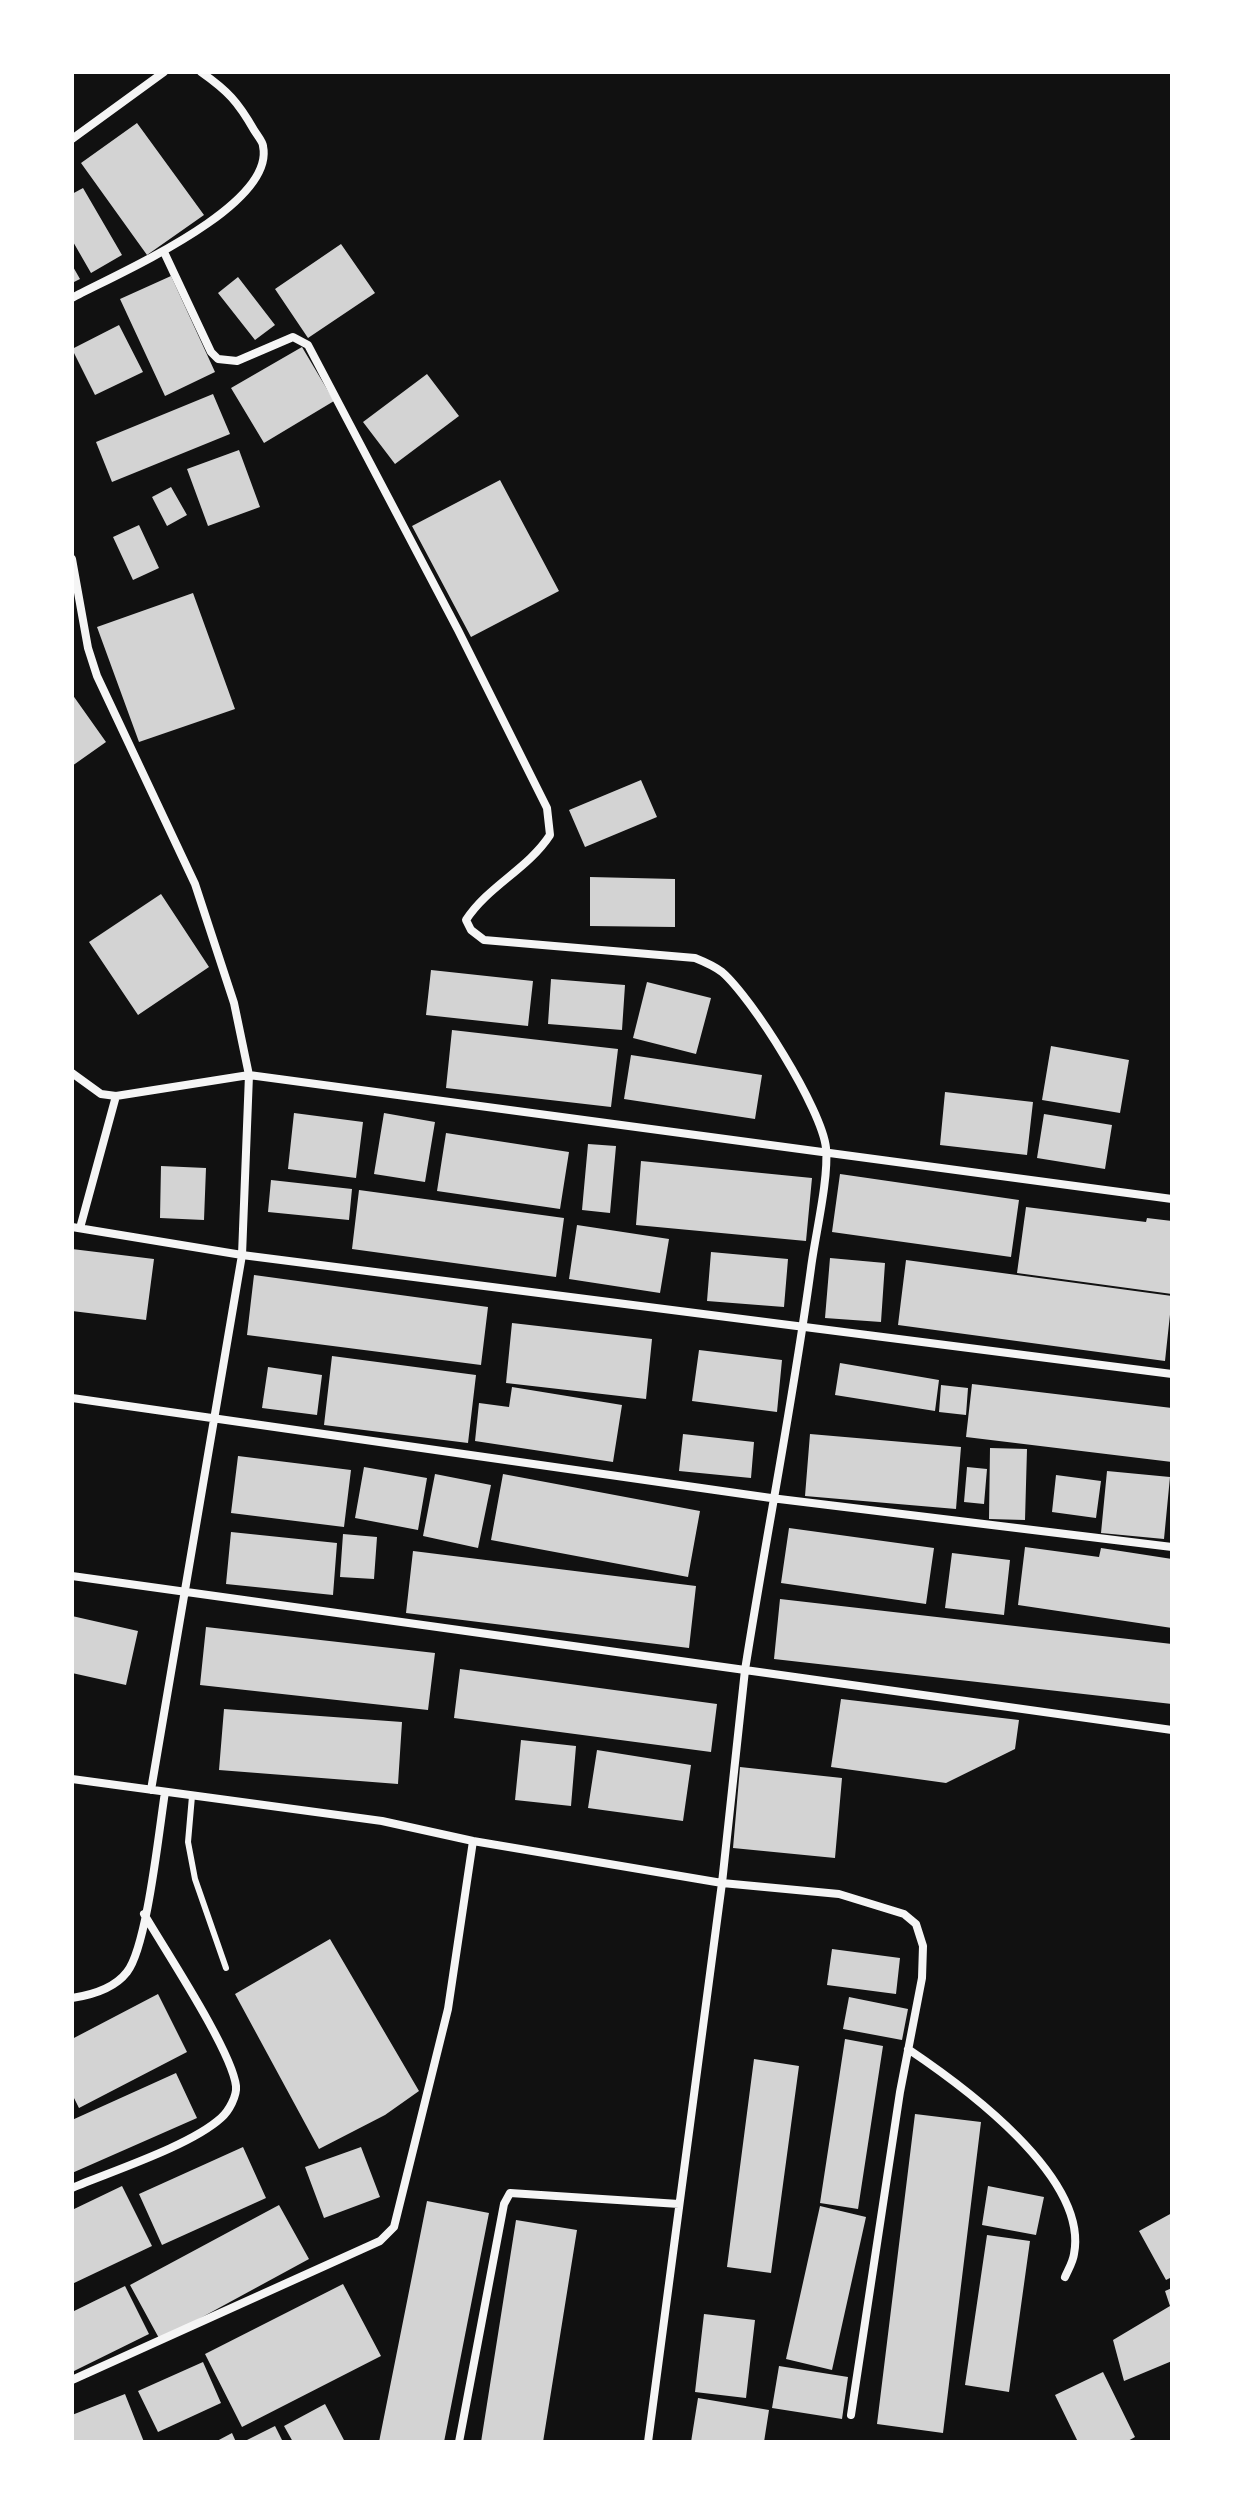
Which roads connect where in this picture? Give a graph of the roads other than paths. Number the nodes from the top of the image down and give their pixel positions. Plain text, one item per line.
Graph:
1 (164, 72) edge
2 (201, 72) edge
3 (72, 139) edge
4 (164, 252) junction
5 (72, 298) edge
6 (72, 559) edge
7 (72, 1073) edge
8 (249, 1075) junction
9 (116, 1096) junction
10 (827, 1151) junction
11 (1172, 1199) edge
12 (76, 1227) edge
13 (242, 1255) junction
14 (803, 1328) junction
15 (1172, 1374) edge
16 (72, 1398) edge
17 (217, 1417) junction
18 (771, 1498) junction
19 (1172, 1547) edge
20 (72, 1576) edge
21 (187, 1594) junction
22 (745, 1670) junction
23 (1172, 1730) edge
24 (72, 1779) edge
25 (151, 1790) junction
26 (165, 1792) junction
27 (192, 1796) junction
28 (473, 1841) junction
29 (722, 1883) junction
30 (144, 1914) junction
31 (226, 1968) dead end
32 (72, 1998) edge
33 (908, 2049) junction
34 (72, 2188) edge
35 (679, 2204) junction
36 (1065, 2277) dead end
37 (72, 2380) edge
38 (851, 2415) dead end
39 (459, 2442) edge
40 (648, 2442) edge

1 - 3 street
2 - 4 street
4 - 5 street
4 - 10 street
6 - 8 street
7 - 9 street
8 - 9 street
8 - 10 street
8 - 13 street
9 - 12 street
10 - 11 street
10 - 14 street
12 - 13 street
13 - 14 street
13 - 17 street
14 - 15 street
14 - 18 street
16 - 17 street
17 - 18 street
17 - 21 street
18 - 19 street
18 - 22 street
20 - 21 street
21 - 22 street
21 - 25 street
22 - 23 street
22 - 29 street
24 - 25 street
25 - 26 street
26 - 27 street
26 - 30 street
27 - 28 street
27 - 31 lane
28 - 29 street
28 - 37 street
29 - 33 street
29 - 35 street
30 - 32 street
30 - 34 street
33 - 36 street
33 - 38 street
35 - 39 street
35 - 40 street

